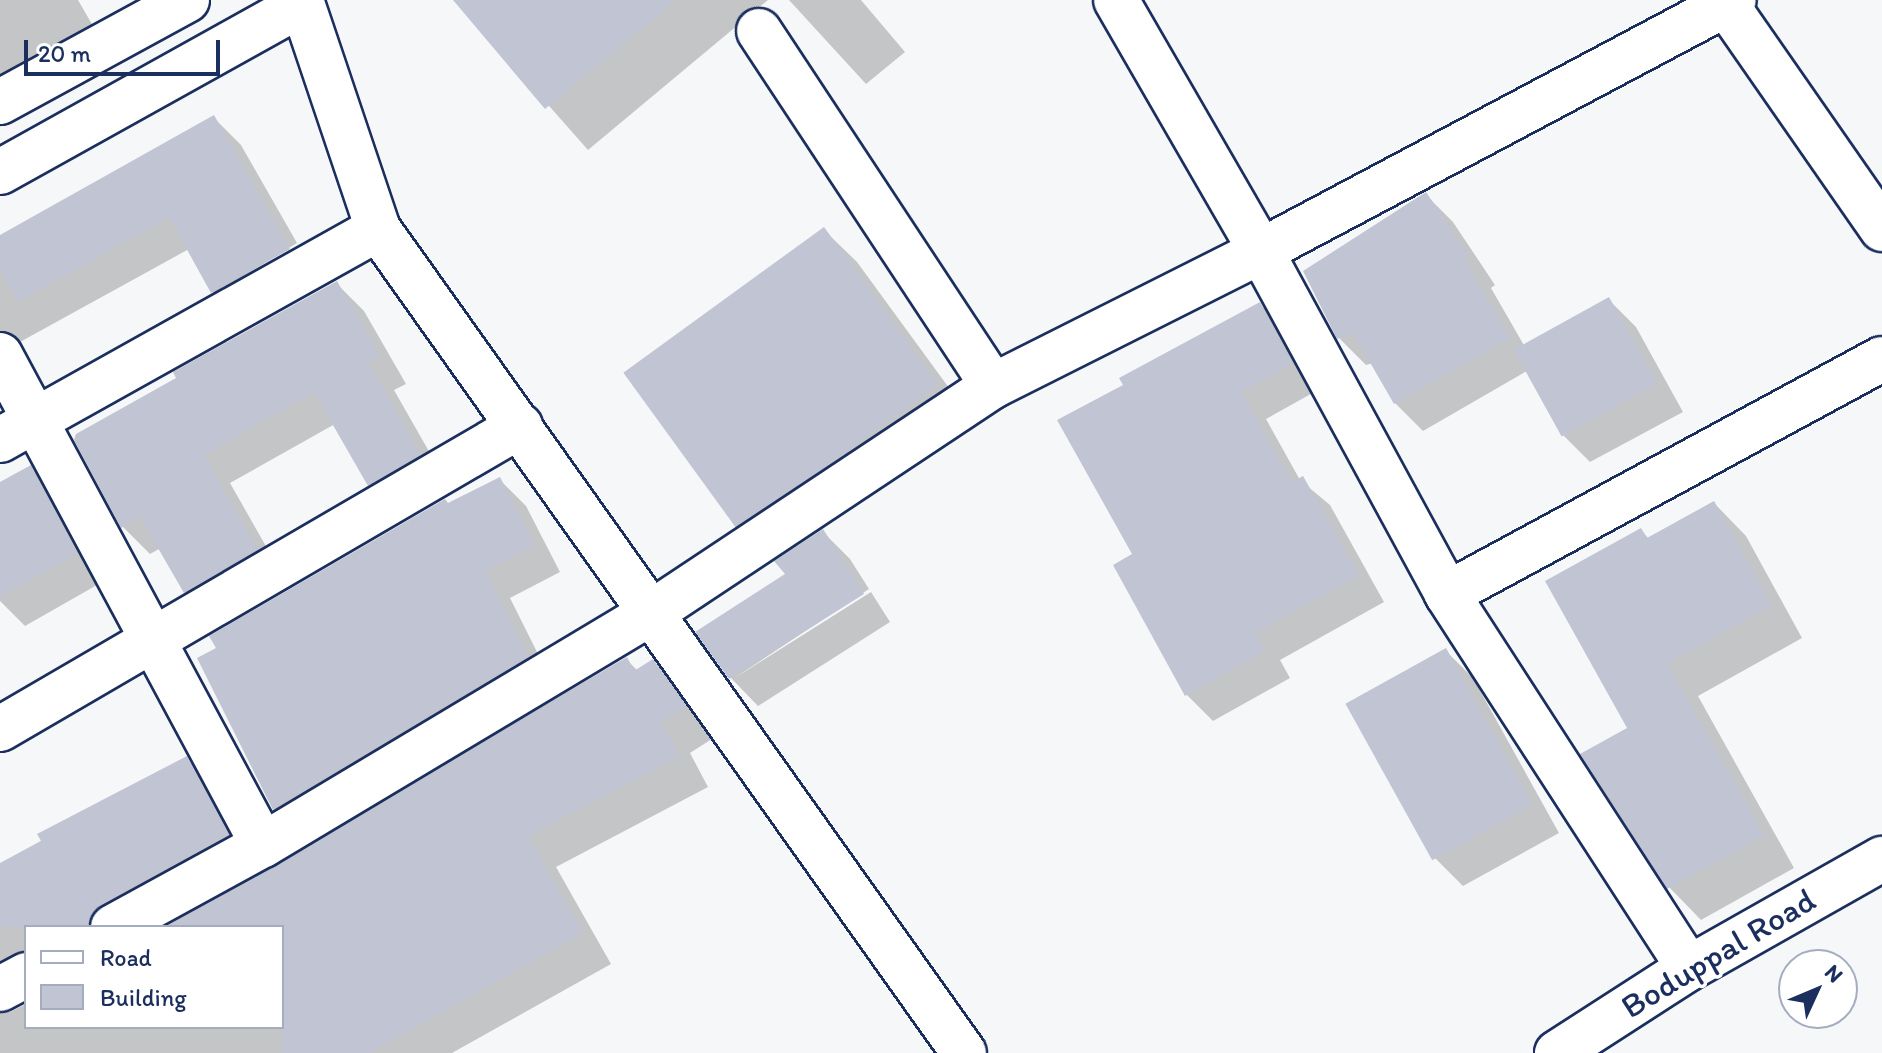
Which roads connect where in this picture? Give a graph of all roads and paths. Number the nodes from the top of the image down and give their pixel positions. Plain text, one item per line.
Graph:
1 (187, 0) edge
2 (1116, 0) edge
3 (1728, 2) edge
4 (300, 3) edge
5 (759, 31) dead end
6 (0, 102) edge
7 (0, 172) edge
8 (378, 229) junction
9 (1882, 229) edge
10 (1261, 251) junction
11 (0, 355) edge
12 (1882, 359) edge
13 (993, 386) junction
14 (520, 426) junction
15 (17, 430) edge
16 (1447, 594) junction
17 (654, 611) junction
18 (152, 640) junction
19 (0, 729) edge
20 (263, 845) junction
21 (1880, 857) edge
22 (117, 925) edge
23 (1689, 968) junction
24 (24, 976) edge
25 (0, 989) edge
26 (964, 1053) edge
27 (1557, 1053) edge

1 - 6 street
2 - 10 street
3 - 9 street
3 - 10 street
4 - 7 street
4 - 8 street
5 - 13 street
8 - 14 street
8 - 15 street
10 - 13 street
10 - 16 street
11 - 15 street
12 - 16 street
13 - 17 street
14 - 17 street
14 - 18 street
15 - 18 street
16 - 23 street
17 - 20 street
17 - 26 street
18 - 19 street
18 - 20 street
20 - 22 street
21 - 23 street, Boduppal Road
23 - 27 street, Boduppal Road
24 - 25 street

